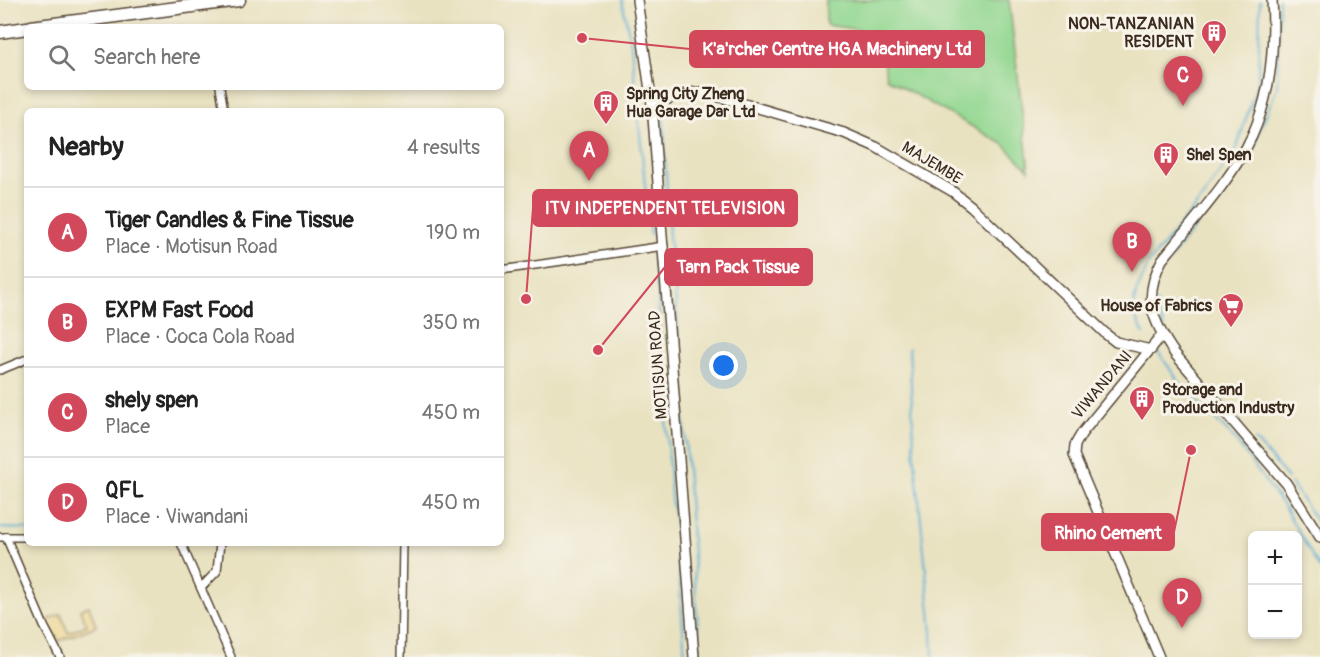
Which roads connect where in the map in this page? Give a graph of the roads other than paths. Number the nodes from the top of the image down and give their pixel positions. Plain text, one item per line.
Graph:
1 (239, 0) edge
2 (637, 0) edge
3 (1272, 0) edge
4 (52, 24) edge
5 (24, 28) edge
6 (0, 32) edge
7 (220, 90) edge
8 (652, 104) junction
9 (224, 108) edge
10 (664, 246) junction
11 (504, 270) edge
12 (1162, 335) junction
13 (1151, 350) junction
14 (24, 360) edge
15 (0, 370) edge
16 (3, 537) edge
17 (24, 537) edge
18 (1320, 537) edge
19 (182, 546) edge
20 (220, 546) edge
21 (403, 546) edge
22 (201, 588) junction
23 (60, 657) edge
24 (231, 657) edge
25 (401, 657) edge
26 (694, 657) edge
27 (1159, 657) edge

1 - 4 highway
2 - 8 street, MOTISUN ROAD
3 - 12 street
5 - 6 highway
7 - 9 street
8 - 10 street, MOTISUN ROAD
8 - 13 street, MAJEMBE
10 - 11 street
10 - 26 street, MOTISUN ROAD
12 - 13 street, VIWANDANI
12 - 18 street
13 - 27 street, VIWANDANI
14 - 15 street
16 - 17 street
16 - 23 street
19 - 22 street
20 - 22 street
21 - 25 street
22 - 24 street

